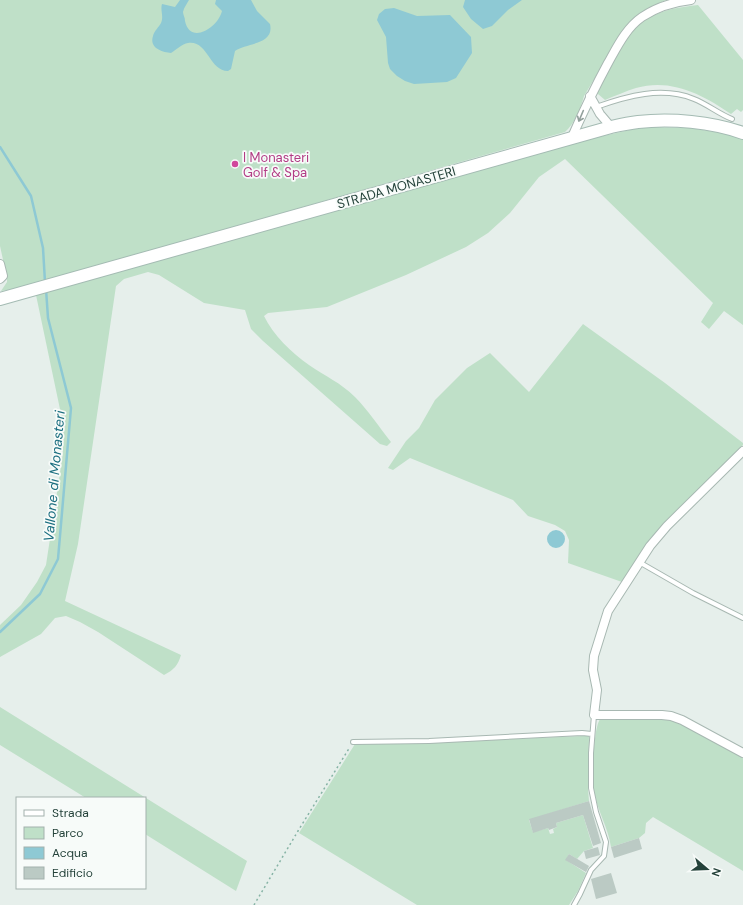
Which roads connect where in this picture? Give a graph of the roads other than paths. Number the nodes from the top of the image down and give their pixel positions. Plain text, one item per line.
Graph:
1 (691, 0) edge
2 (679, 1) edge
3 (590, 96) junction
4 (596, 107) junction
5 (732, 119) dead end
6 (611, 127) junction
7 (743, 133) edge
8 (572, 137) junction
9 (0, 264) edge
10 (0, 279) edge
11 (0, 299) edge
12 (743, 451) edge
13 (638, 562) junction
14 (743, 618) edge
15 (594, 715) junction
16 (592, 734) junction
17 (353, 742) road end
18 (743, 753) edge
19 (574, 905) edge

1 - 2 street
2 - 3 street
3 - 4 street
3 -> 8 street
4 - 5 lane
4 - 6 street
6 - 7 main road, STRADA MONASTERI
6 - 8 main road, STRADA MONASTERI
8 - 11 main road, STRADA MONASTERI
9 - 10 street
12 - 13 street
13 - 14 lane
13 - 15 street
15 - 16 lane
15 - 18 street
16 - 17 lane
16 - 19 lane

